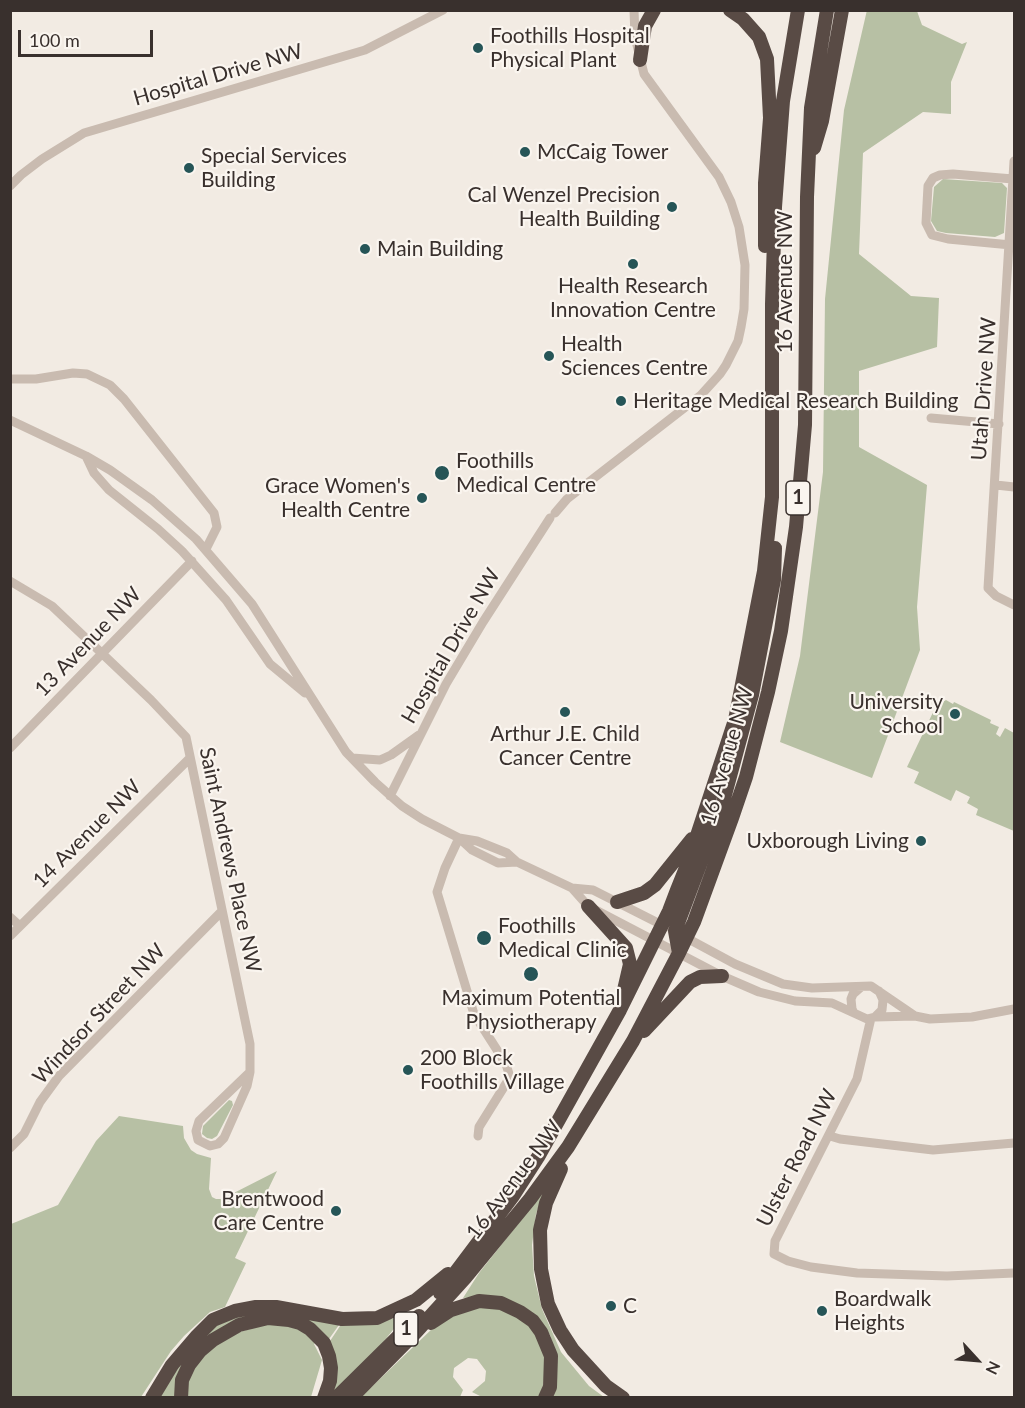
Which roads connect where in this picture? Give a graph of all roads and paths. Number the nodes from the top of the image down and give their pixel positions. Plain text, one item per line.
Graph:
1 (443, 10) edge
2 (634, 10) edge
3 (654, 10) edge
4 (730, 10) edge
5 (798, 10) edge
6 (827, 10) edge
7 (842, 10) edge
8 (640, 60) junction
9 (1014, 160) edge
10 (808, 170) junction
11 (1012, 179) junction
12 (10, 186) edge
13 (1011, 245) junction
14 (772, 304) junction
15 (15, 380) edge
16 (932, 418) dead end
17 (10, 420) edge
18 (999, 424) junction
19 (86, 456) junction
20 (131, 484) junction
21 (996, 485) junction
22 (1014, 487) edge
23 (772, 497) junction
24 (128, 505) junction
25 (206, 549) junction
26 (192, 561) junction
27 (10, 581) edge
28 (1014, 605) edge
29 (251, 638) junction
30 (276, 642) junction
31 (102, 653) junction
32 (310, 697) junction
33 (419, 735) junction
34 (10, 748) edge
35 (190, 758) junction
36 (352, 758) junction
37 (390, 796) junction
38 (705, 813) junction
39 (459, 838) junction
40 (572, 888) junction
41 (617, 902) junction
42 (588, 906) junction
43 (222, 911) junction
44 (10, 917) edge
45 (20, 926) junction
46 (675, 931) junction
47 (10, 936) edge
48 (655, 940) junction
49 (679, 954) junction
50 (722, 976) junction
51 (861, 987) junction
52 (879, 991) junction
53 (620, 1010) junction
54 (1014, 1010) edge
55 (854, 1013) junction
56 (915, 1016) junction
57 (873, 1018) junction
58 (633, 1041) junction
59 (250, 1072) junction
60 (478, 1136) dead end
61 (830, 1136) junction
62 (1014, 1143) edge
63 (568, 1147) junction
64 (10, 1148) edge
65 (470, 1255) junction
66 (1014, 1273) edge
67 (417, 1332) junction
68 (152, 1398) edge
69 (181, 1398) edge
70 (324, 1398) edge
71 (336, 1398) edge
72 (351, 1398) edge
73 (545, 1398) edge
74 (623, 1398) edge

1 - 12 street, Hospital Drive NW
2 - 8 street, Hospital Drive NW
3 - 8 highway
4 - 14 highway
5 - 14 highway, 16 Avenue NW / 1
6 - 10 highway, 16 Avenue NW / 1
7 - 10 highway
8 - 33 street, Hospital Drive NW
9 - 11 street, Utah Drive NW
10 - 46 highway, 16 Avenue NW / 1
11 - 13 street, Utah Drive NW
11 - 13 street
13 - 18 street, Utah Drive NW
14 - 23 highway, 16 Avenue NW / 1
15 - 25 street
16 - 18 street
17 - 19 street
18 - 21 street, Utah Drive NW
19 - 20 street
19 - 24 street
20 - 24 street
20 - 25 street
21 - 22 street
21 - 28 street, Utah Drive NW
23 - 38 highway, 16 Avenue NW / 1
23 - 46 highway
24 - 26 street
25 - 30 street
26 - 29 street
26 - 31 street, 13 Avenue NW
27 - 31 street, Saint Andrews Place NW
29 - 30 street
29 - 32 street
30 - 32 street
31 - 34 street, 13 Avenue NW
31 - 35 street, Saint Andrews Place NW
32 - 36 street
33 - 36 street
33 - 37 street, Hospital Drive NW
35 - 43 street, Saint Andrews Place NW
35 - 45 street, 14 Avenue NW
36 - 37 street
37 - 39 street
38 - 41 highway
38 - 46 highway, 16 Avenue NW / 1
39 - 40 street
39 - 60 street
40 - 41 street
40 - 42 street
41 - 46 street
42 - 48 street
42 - 53 highway
43 - 59 street, Saint Andrews Place NW
43 - 64 street, Windsor Street NW
44 - 45 street
45 - 47 street, 14 Avenue NW
46 - 48 highway, 16 Avenue NW / 1
46 - 49 highway, 16 Avenue NW / 1
46 - 51 street
48 - 49 street
48 - 53 highway, 16 Avenue NW / 1
49 - 50 street
49 - 58 highway, 16 Avenue NW / 1
50 - 55 street
50 - 58 highway
51 - 52 street
51 - 55 street
52 - 56 street
52 - 57 street
53 - 65 highway, 16 Avenue NW / 1
54 - 56 street
55 - 57 street
56 - 57 street
57 - 61 street, Ulster Road NW
58 - 63 highway, 16 Avenue NW / 1
59 - 59 street, Saint Andrews Place NW
61 - 62 street
61 - 66 street, Ulster Road NW
63 - 67 highway, 16 Avenue NW / 1
63 - 74 highway
65 - 68 highway
65 - 71 highway, 16 Avenue NW / 1
67 - 72 highway, 16 Avenue NW / 1
67 - 73 highway
69 - 70 highway

